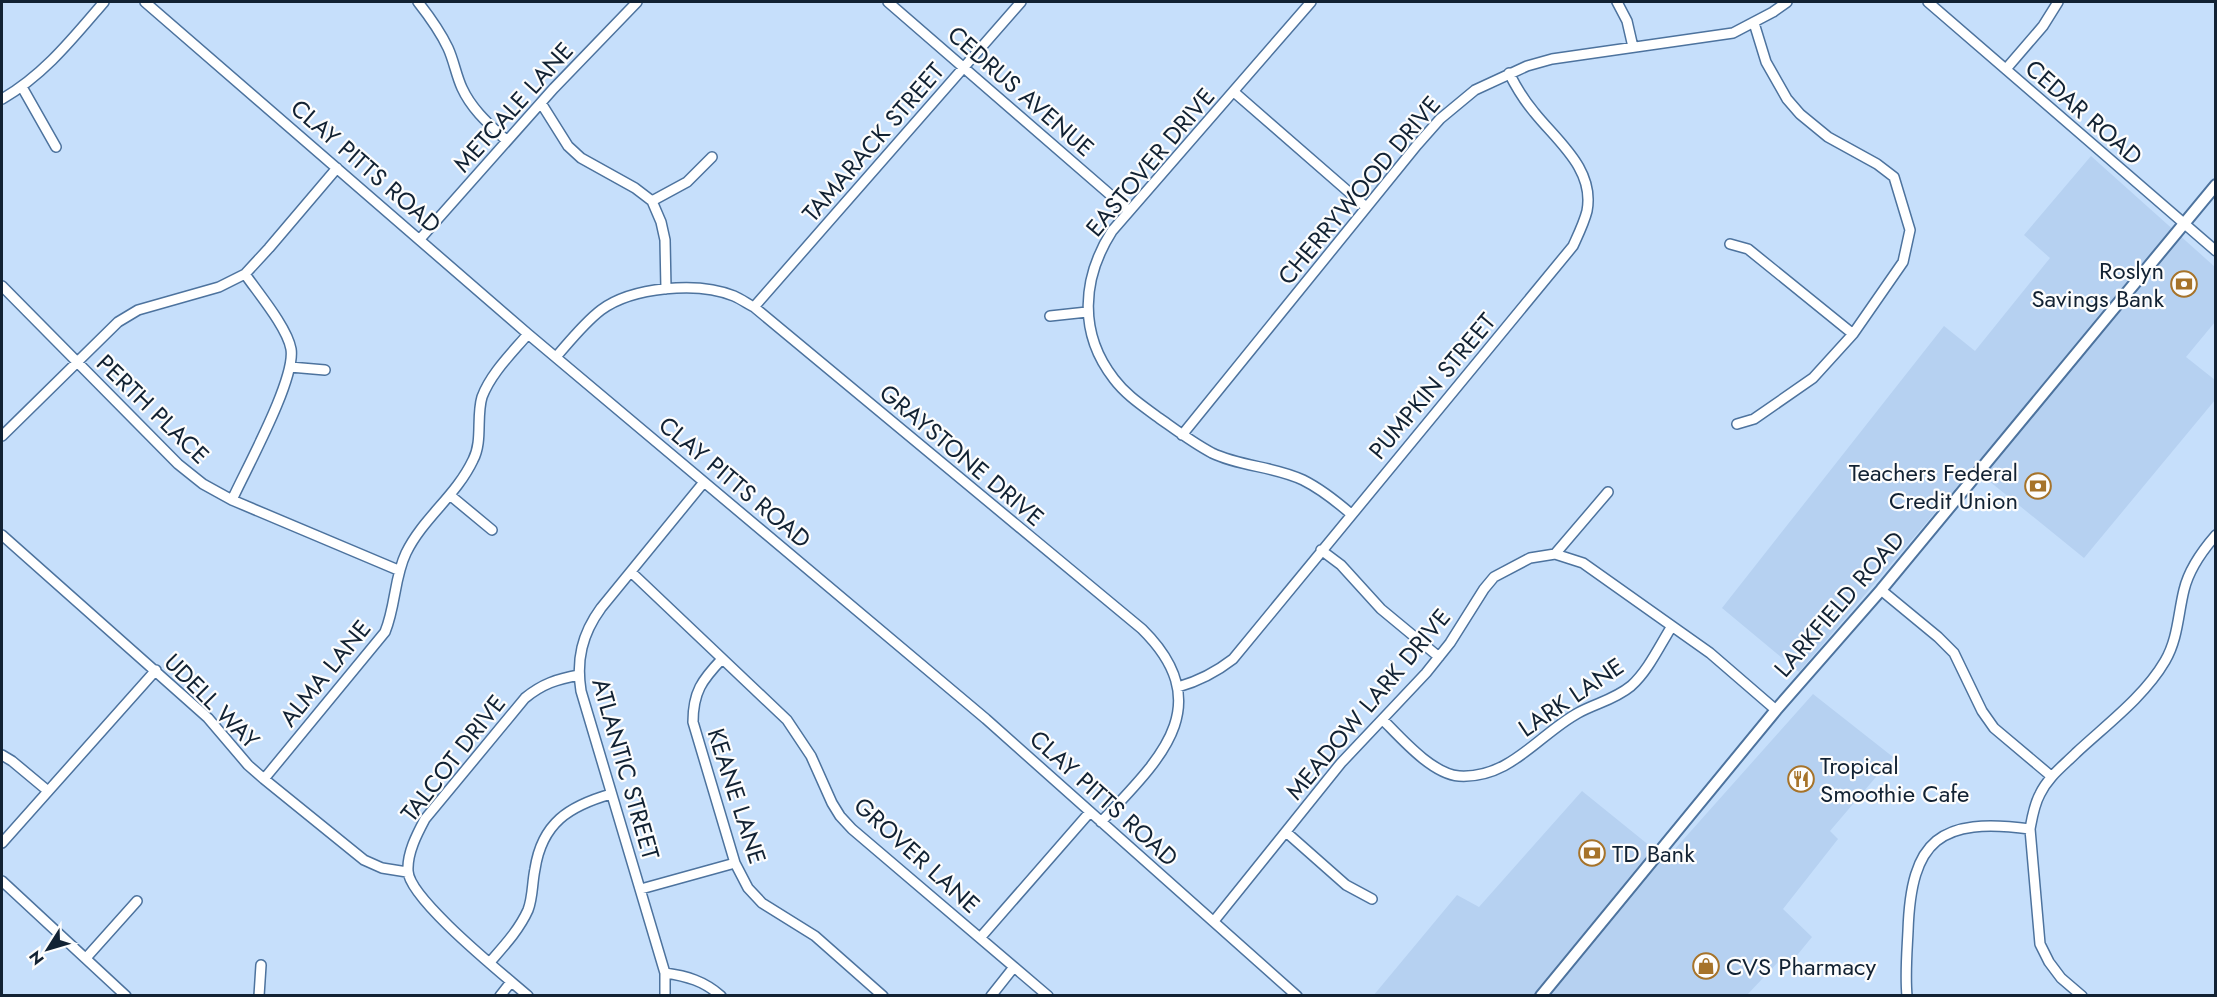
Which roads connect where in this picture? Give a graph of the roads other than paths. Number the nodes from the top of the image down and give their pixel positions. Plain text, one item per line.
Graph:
1 (104, 2) edge
2 (145, 2) edge
3 (418, 2) edge
4 (637, 2) edge
5 (888, 2) edge
6 (1021, 2) edge
7 (1311, 2) edge
8 (1617, 2) edge
9 (1788, 2) edge
10 (1928, 2) edge
11 (2058, 2) edge
12 (1754, 23) junction
13 (1633, 47) junction
14 (964, 67) junction
15 (2006, 69) junction
16 (1509, 73) junction
17 (22, 87) junction
18 (1234, 92) junction
19 (2, 99) edge
20 (541, 103) junction
21 (507, 141) junction
22 (56, 147) dead end
23 (712, 157) dead end
24 (337, 168) junction
25 (2216, 185) edge
26 (652, 201) junction
27 (1366, 207) junction
28 (1129, 211) junction
29 (2183, 224) junction
30 (420, 239) junction
31 (1730, 244) dead end
32 (2216, 251) edge
33 (245, 274) junction
34 (2, 286) edge
35 (666, 290) junction
36 (754, 307) junction
37 (1087, 312) junction
38 (1050, 316) dead end
39 (528, 334) junction
40 (1854, 334) junction
41 (556, 357) junction
42 (77, 362) junction
43 (290, 367) junction
44 (325, 370) dead end
45 (1737, 424) dead end
46 (1182, 435) junction
47 (2, 436) edge
48 (704, 482) junction
49 (1608, 492) dead end
50 (451, 496) junction
51 (232, 500) junction
52 (1351, 514) junction
53 (492, 530) dead end
54 (2, 535) edge
55 (2216, 535) edge
56 (1321, 550) junction
57 (1555, 554) junction
58 (398, 570) junction
59 (631, 572) junction
60 (1881, 590) junction
61 (1672, 626) junction
62 (1439, 657) junction
63 (722, 659) junction
64 (156, 670) junction
65 (579, 675) junction
66 (1178, 687) junction
67 (1776, 710) junction
68 (1383, 720) junction
69 (2, 755) edge
70 (2051, 776) junction
71 (264, 778) junction
72 (48, 791) junction
73 (611, 794) junction
74 (1090, 812) junction
75 (1101, 822) junction
76 (2030, 830) junction
77 (1286, 832) junction
78 (2, 843) edge
79 (735, 863) junction
80 (407, 872) junction
81 (2, 881) edge
82 (641, 889) junction
83 (1372, 899) dead end
84 (137, 901) dead end
85 (1214, 921) junction
86 (980, 938) junction
87 (86, 958) junction
88 (490, 962) junction
89 (261, 965) dead end
90 (1014, 967) junction
91 (665, 974) junction
92 (511, 982) junction
93 (1290, 994) edge
94 (126, 996) edge
95 (259, 996) edge
96 (500, 996) edge
97 (528, 996) edge
98 (665, 996) edge
99 (721, 996) edge
100 (883, 996) edge
101 (991, 996) edge
102 (1048, 996) edge
103 (1541, 996) edge
104 (1907, 996) edge
105 (2082, 996) edge

1 - 17 street
2 - 24 street, CLAY PITTS ROAD
3 - 21 street
4 - 20 street, METCALE LANE
5 - 14 street, CEDRUS AVENUE
6 - 14 street, TAMARACK STREET
7 - 18 street, EASTOVER DRIVE
8 - 13 street
9 - 12 street, CHERRYWOOD DRIVE
10 - 15 street, CEDAR ROAD
11 - 15 street
12 - 13 street, CHERRYWOOD DRIVE
12 - 40 street
13 - 16 street, CHERRYWOOD DRIVE
14 - 28 street, CEDRUS AVENUE
14 - 36 street, TAMARACK STREET
15 - 29 street, CEDAR ROAD
16 - 27 street, CHERRYWOOD DRIVE
16 - 52 street, PUMPKIN STREET
17 - 19 street
17 - 22 street
18 - 27 street
18 - 28 street, EASTOVER DRIVE
20 - 21 street, METCALE LANE
20 - 26 street
21 - 30 street, METCALE LANE
23 - 26 street
24 - 30 street, CLAY PITTS ROAD
24 - 33 street
25 - 29 main road, LARKFIELD ROAD
26 - 35 street
27 - 46 street, CHERRYWOOD DRIVE
28 - 37 street, EASTOVER DRIVE
29 - 32 street, CEDAR ROAD
29 - 60 main road, LARKFIELD ROAD
30 - 39 street, CLAY PITTS ROAD
31 - 40 street
33 - 42 street
33 - 43 street
34 - 42 street, PERTH PLACE
35 - 36 street, GRAYSTONE DRIVE
35 - 41 street, GRAYSTONE DRIVE
36 - 66 street, GRAYSTONE DRIVE
37 - 38 street
37 - 46 street, EASTOVER DRIVE
39 - 41 street, CLAY PITTS ROAD
39 - 50 street, ALMA LANE
40 - 45 street
41 - 48 street, CLAY PITTS ROAD
42 - 47 street
42 - 51 street, PERTH PLACE
43 - 44 street
43 - 51 street
46 - 52 street, EASTOVER DRIVE
48 - 59 street, ATLANTIC STREET
48 - 74 street, CLAY PITTS ROAD
49 - 57 street
50 - 53 street
50 - 58 street, ALMA LANE
51 - 58 street, PERTH PLACE
52 - 56 street, PUMPKIN STREET
54 - 64 street, UDELL WAY
55 - 70 street
56 - 62 street
56 - 66 street, PUMPKIN STREET
57 - 61 street
57 - 62 street, MEADOW LARK DRIVE
58 - 71 street, ALMA LANE
59 - 63 street, GROVER LANE
59 - 65 street, ATLANTIC STREET
60 - 67 main road, LARKFIELD ROAD
60 - 70 street
61 - 67 street
61 - 68 street, LARK LANE
62 - 68 street, MEADOW LARK DRIVE
63 - 79 street, KEANE LANE
63 - 86 street, GROVER LANE
64 - 71 street, UDELL WAY
64 - 72 street
65 - 73 street, ATLANTIC STREET
65 - 80 street, TALCOT DRIVE
66 - 75 street, GRAYSTONE DRIVE
67 - 103 main road, LARKFIELD ROAD
68 - 77 street, MEADOW LARK DRIVE
69 - 72 street
70 - 76 street
71 - 80 street, UDELL WAY
72 - 78 street
73 - 82 street, ATLANTIC STREET
73 - 88 street
74 - 75 street, CLAY PITTS ROAD
74 - 86 street
75 - 85 street, CLAY PITTS ROAD
76 - 104 street
76 - 105 street
77 - 83 street
77 - 85 street, MEADOW LARK DRIVE
79 - 82 street
79 - 100 street, KEANE LANE
80 - 88 street
81 - 87 street
82 - 91 street, ATLANTIC STREET
84 - 87 street
85 - 93 street, CLAY PITTS ROAD
86 - 90 street, GROVER LANE
87 - 94 street
88 - 92 street
89 - 95 street
90 - 101 street
90 - 102 street, GROVER LANE
91 - 98 street, ATLANTIC STREET
91 - 99 street
92 - 96 street
92 - 97 street

